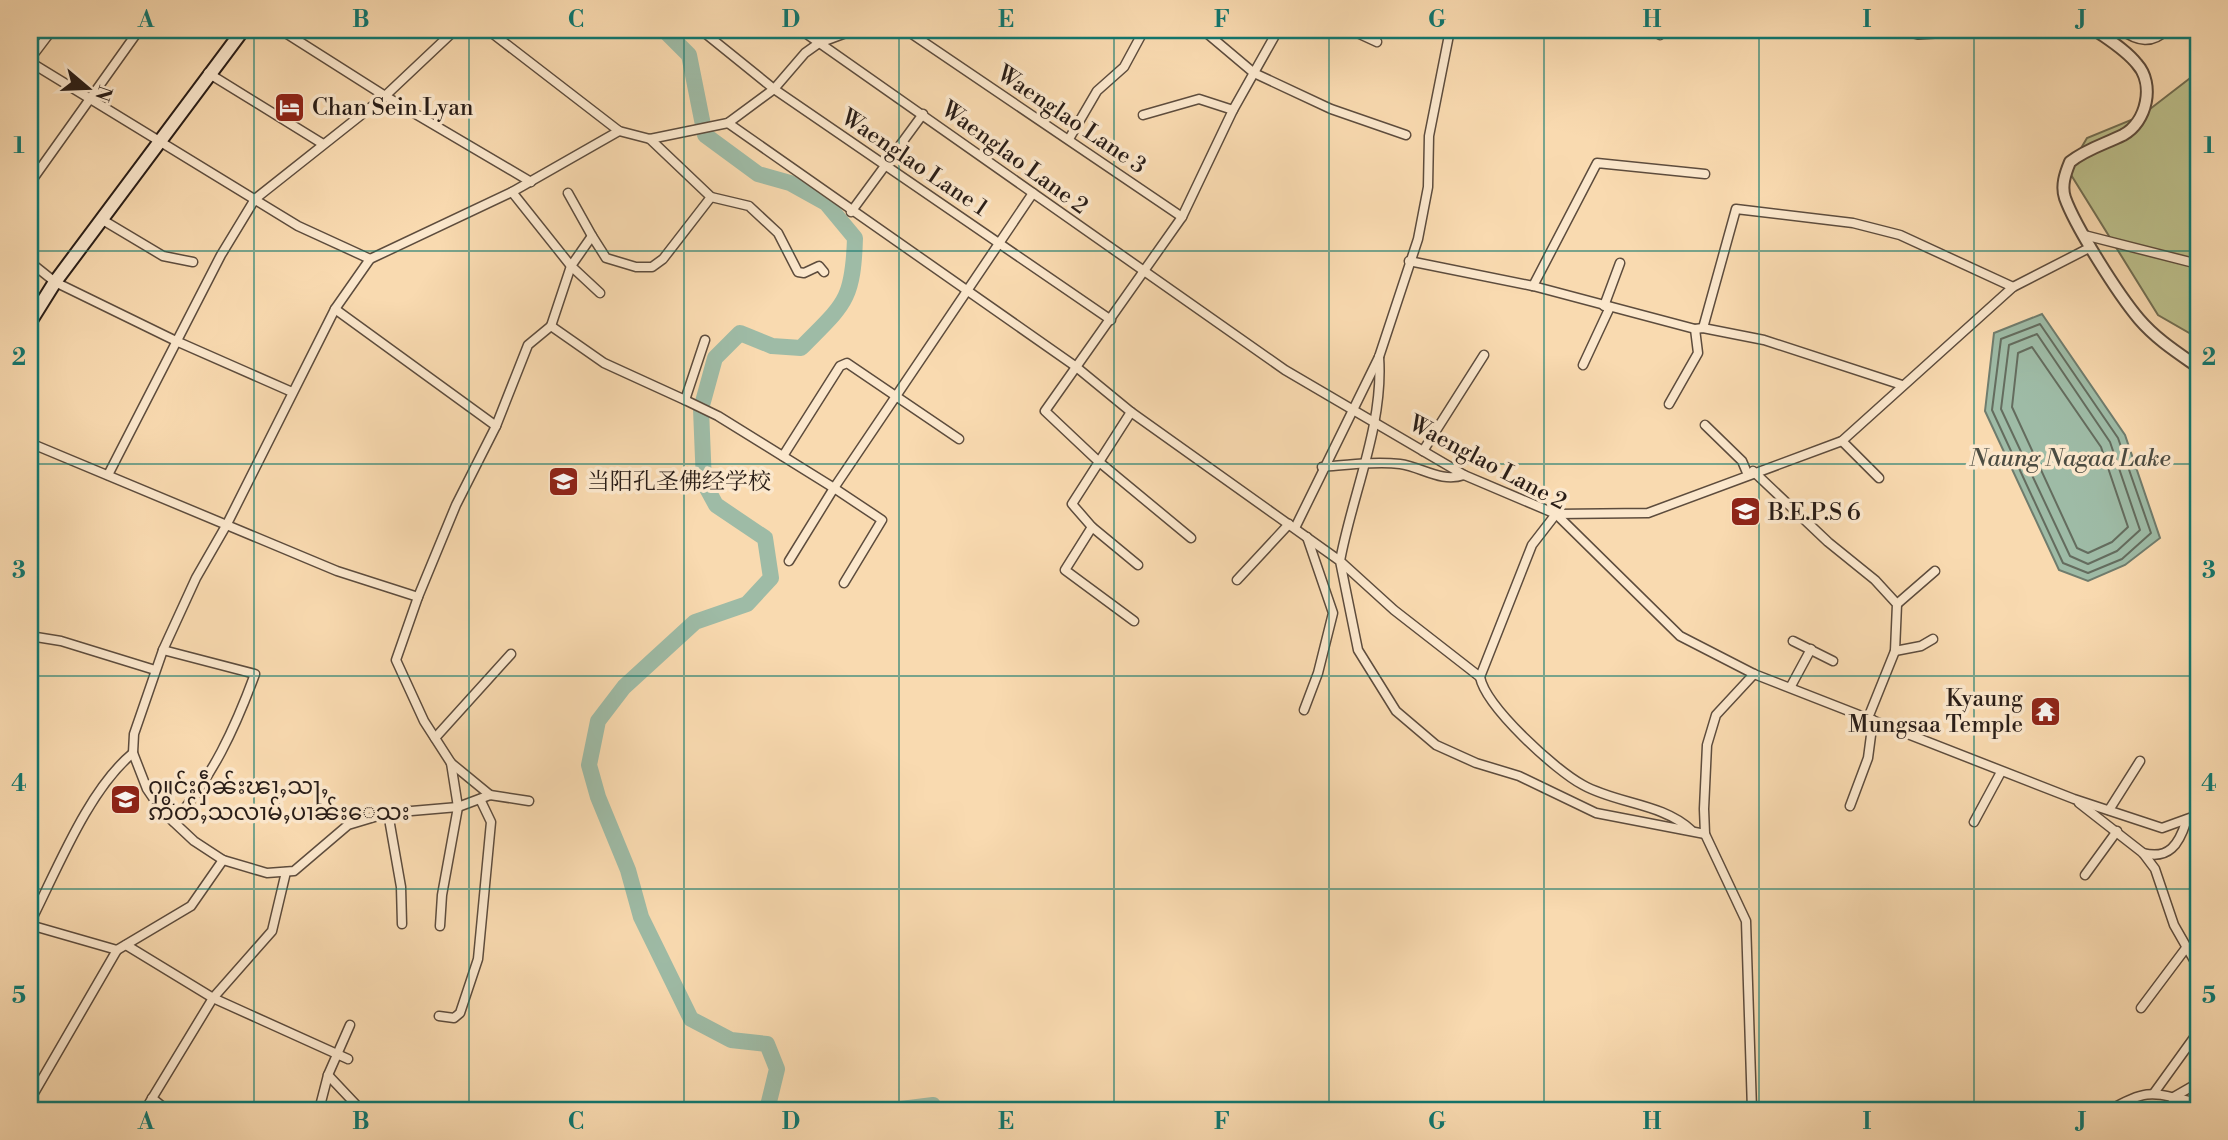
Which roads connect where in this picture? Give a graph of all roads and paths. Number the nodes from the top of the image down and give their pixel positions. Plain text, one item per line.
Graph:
1 (52, 30) edge
2 (139, 30) edge
3 (243, 30) edge
4 (281, 30) edge
5 (455, 30) edge
6 (488, 30) edge
7 (701, 30) edge
8 (801, 30) edge
9 (854, 30) edge
10 (906, 30) edge
11 (1144, 30) edge
12 (1203, 30) edge
13 (1278, 30) edge
14 (1351, 30) edge
15 (1450, 30) edge
16 (1906, 30) edge
17 (1968, 30) edge
18 (2095, 30) edge
19 (2122, 30) edge
20 (2166, 30) edge
21 (1377, 42) dead end
22 (819, 43) junction
23 (30, 61) edge
24 (1254, 73) junction
25 (208, 74) junction
26 (774, 89) junction
27 (385, 96) junction
28 (88, 99) junction
29 (1233, 110) junction
30 (923, 114) junction
31 (1143, 115) dead end
32 (728, 123) junction
33 (619, 131) junction
34 (1406, 135) dead end
35 (650, 139) junction
36 (1069, 139) junction
37 (159, 140) junction
38 (323, 144) junction
39 (885, 165) junction
40 (1705, 174) dead end
41 (531, 182) junction
42 (30, 183) edge
43 (512, 192) junction
44 (1033, 192) junction
45 (568, 193) dead end
46 (711, 197) junction
47 (255, 199) junction
48 (851, 212) junction
49 (1182, 217) junction
50 (101, 219) junction
51 (2084, 235) junction
52 (592, 236) junction
53 (999, 243) junction
54 (2091, 247) junction
55 (370, 259) junction
56 (1409, 261) junction
57 (30, 262) edge
58 (193, 262) dead end
59 (1620, 262) dead end
60 (2198, 264) edge
61 (571, 266) junction
62 (824, 272) dead end
63 (1143, 273) junction
64 (55, 282) junction
65 (1533, 286) junction
66 (2013, 287) junction
67 (967, 292) junction
68 (600, 293) dead end
69 (1607, 307) junction
70 (335, 309) junction
71 (1111, 320) junction
72 (30, 323) edge
73 (551, 326) junction
74 (1699, 329) junction
75 (705, 340) dead end
76 (176, 341) junction
77 (1485, 355) dead end
78 (1379, 356) junction
79 (1583, 365) dead end
80 (1075, 366) junction
81 (2198, 367) edge
82 (1902, 385) junction
83 (292, 391) junction
84 (894, 396) junction
85 (684, 400) junction
86 (1669, 404) dead end
87 (1350, 410) junction
88 (1131, 412) junction
89 (1373, 423) junction
90 (1705, 425) dead end
91 (496, 426) junction
92 (959, 439) dead end
93 (1842, 441) junction
94 (30, 443) edge
95 (1423, 451) junction
96 (783, 456) junction
97 (1098, 461) junction
98 (1363, 463) junction
99 (1322, 467) junction
100 (1751, 473) junction
101 (108, 475) junction
102 (1464, 475) junction
103 (1879, 478) dead end
104 (834, 488) junction
105 (1556, 514) junction
106 (227, 524) junction
107 (1292, 526) junction
108 (1092, 527) junction
109 (1307, 537) junction
110 (1191, 538) dead end
111 (789, 561) dead end
112 (1340, 561) junction
113 (1138, 565) dead end
114 (1935, 571) dead end
115 (1237, 580) dead end
116 (844, 583) dead end
117 (418, 597) junction
118 (1897, 604) junction
119 (1135, 621) dead end
120 (30, 636) edge
121 (1933, 639) dead end
122 (1793, 641) dead end
123 (1811, 649) junction
124 (163, 650) junction
125 (1895, 651) junction
126 (511, 654) dead end
127 (1833, 661) dead end
128 (155, 670) junction
129 (1754, 674) junction
130 (1480, 677) junction
131 (1791, 686) junction
132 (1304, 709) dead end
133 (1870, 719) junction
134 (435, 738) junction
135 (133, 753) junction
136 (2140, 761) dead end
137 (451, 763) junction
138 (2001, 772) junction
139 (490, 795) junction
140 (480, 799) junction
141 (2074, 799) junction
142 (529, 801) dead end
143 (1850, 806) dead end
144 (458, 807) junction
145 (2109, 810) junction
146 (388, 813) junction
147 (2198, 815) edge
148 (174, 822) junction
149 (1973, 822) dead end
150 (2186, 822) junction
151 (2117, 831) junction
152 (1695, 833) junction
153 (1705, 834) junction
154 (2143, 853) junction
155 (222, 860) junction
156 (286, 872) junction
157 (2085, 875) dead end
158 (30, 924) edge
159 (402, 924) dead end
160 (440, 926) dead end
161 (126, 945) junction
162 (2186, 948) junction
163 (117, 950) junction
164 (2198, 967) edge
165 (213, 999) junction
166 (2141, 1008) dead end
167 (439, 1016) dead end
168 (350, 1025) dead end
169 (2198, 1032) edge
170 (337, 1055) junction
171 (348, 1059) dead end
172 (328, 1075) junction
173 (2198, 1083) edge
174 (2154, 1093) junction
175 (152, 1098) junction
176 (2172, 1098) junction
177 (30, 1100) edge
178 (2198, 1103) edge
179 (145, 1110) edge
180 (167, 1110) edge
181 (319, 1110) edge
182 (361, 1110) edge
183 (1752, 1110) edge
184 (2110, 1110) edge

1 - 23 street
2 - 28 street
3 - 25 main road
4 - 27 street
5 - 27 street
6 - 33 street
7 - 26 street, Waenglao Lane 1
8 - 22 street, Waenglao Lane 2
9 - 22 street
10 - 36 street, Waenglao Lane 3
11 - 36 street
12 - 24 street
13 - 24 street
14 - 21 street
15 - 56 street
16 - 17 street
18 - 51 street
19 - 20 street
22 - 26 street
22 - 30 street, Waenglao Lane 2
23 - 28 street
24 - 29 street
24 - 34 street
25 - 37 main road
25 - 38 street
26 - 32 street
26 - 39 street, Waenglao Lane 1
27 - 38 street
27 - 41 street
28 - 37 street
28 - 42 street
29 - 31 street
29 - 49 street
30 - 39 street
30 - 44 street, Waenglao Lane 2
32 - 35 street
32 - 48 street
33 - 35 street
33 - 41 street
35 - 46 street
36 - 49 street, Waenglao Lane 3
37 - 47 street
37 - 50 main road
38 - 47 street
39 - 48 street
39 - 53 street, Waenglao Lane 1
40 - 65 street
41 - 43 street
43 - 55 street
43 - 61 street
44 - 53 street
44 - 63 street, Waenglao Lane 2
45 - 52 street
46 - 52 street
46 - 62 street
47 - 55 street
47 - 76 street
48 - 67 street
49 - 63 street
50 - 58 street
50 - 64 main road
51 - 54 street
51 - 60 street
52 - 61 street
53 - 67 street
53 - 71 street, Waenglao Lane 1
54 - 66 street
54 - 81 street
55 - 70 street
56 - 65 street
56 - 78 street
57 - 64 street
59 - 69 street
61 - 68 street
61 - 73 street
63 - 71 street
63 - 87 street, Waenglao Lane 2
64 - 72 main road
64 - 76 street
65 - 69 street
66 - 74 street
66 - 82 street
67 - 80 street
67 - 84 street
69 - 74 street
69 - 79 street
70 - 83 street
70 - 91 street
71 - 80 street
73 - 85 street
73 - 91 street
74 - 82 street
74 - 86 street
75 - 85 street
76 - 83 street
76 - 101 street
77 - 95 street
78 - 87 street
78 - 89 street
80 - 88 street
80 - 97 street
82 - 93 street
83 - 106 street
84 - 92 street
84 - 96 street
84 - 104 street
85 - 96 street
87 - 89 street, Waenglao Lane 2
87 - 99 street
88 - 97 street
88 - 107 street
89 - 95 street, Waenglao Lane 2
89 - 98 street
90 - 100 street
91 - 117 street
93 - 100 street
93 - 103 street
94 - 101 street
95 - 102 street, Waenglao Lane 2
96 - 104 street
97 - 108 street
97 - 110 street
98 - 99 street
98 - 102 street
98 - 112 street
99 - 107 street
100 - 105 street
100 - 118 street
101 - 106 street
102 - 105 street, Waenglao Lane 2
104 - 111 street
104 - 116 street
105 - 129 street, Waenglao Lane 2
105 - 130 street
106 - 117 street
106 - 124 street
107 - 109 street
107 - 115 street
108 - 113 street
108 - 119 street
109 - 112 street
109 - 132 street
112 - 130 street
112 - 152 street
114 - 118 street
117 - 134 street
118 - 125 street
120 - 128 street
121 - 125 street
122 - 123 street
123 - 127 street
123 - 131 street
124 - 128 street
124 - 148 street
125 - 133 street
126 - 134 street
128 - 135 street
129 - 131 street, Waenglao Lane 2
129 - 153 street
130 - 152 street
131 - 133 street, Waenglao Lane 2
133 - 138 street, Waenglao Lane 2
133 - 143 street
134 - 137 street
135 - 148 street
135 - 158 street
136 - 145 street
137 - 139 street
137 - 144 street
138 - 141 street, Waenglao Lane 2
138 - 149 street
139 - 140 street
139 - 142 street
140 - 144 street
140 - 167 street
141 - 145 street, Waenglao Lane 2
141 - 151 street
144 - 146 street
144 - 160 street
145 - 150 street, Waenglao Lane 2
146 - 156 street
146 - 159 street
147 - 150 street, Waenglao Lane 2
148 - 155 street
150 - 154 street
151 - 154 street
151 - 157 street
152 - 153 street
153 - 183 street
154 - 162 street
155 - 156 street
155 - 161 street
156 - 165 street
158 - 163 street
161 - 163 street
161 - 165 street
162 - 164 street
162 - 166 street
163 - 177 street
165 - 170 street
165 - 175 street
168 - 170 street
169 - 174 street
170 - 171 street
170 - 172 street
172 - 181 street
172 - 182 street
173 - 176 street
174 - 176 street
174 - 184 street
175 - 179 street
175 - 180 street
176 - 178 street

